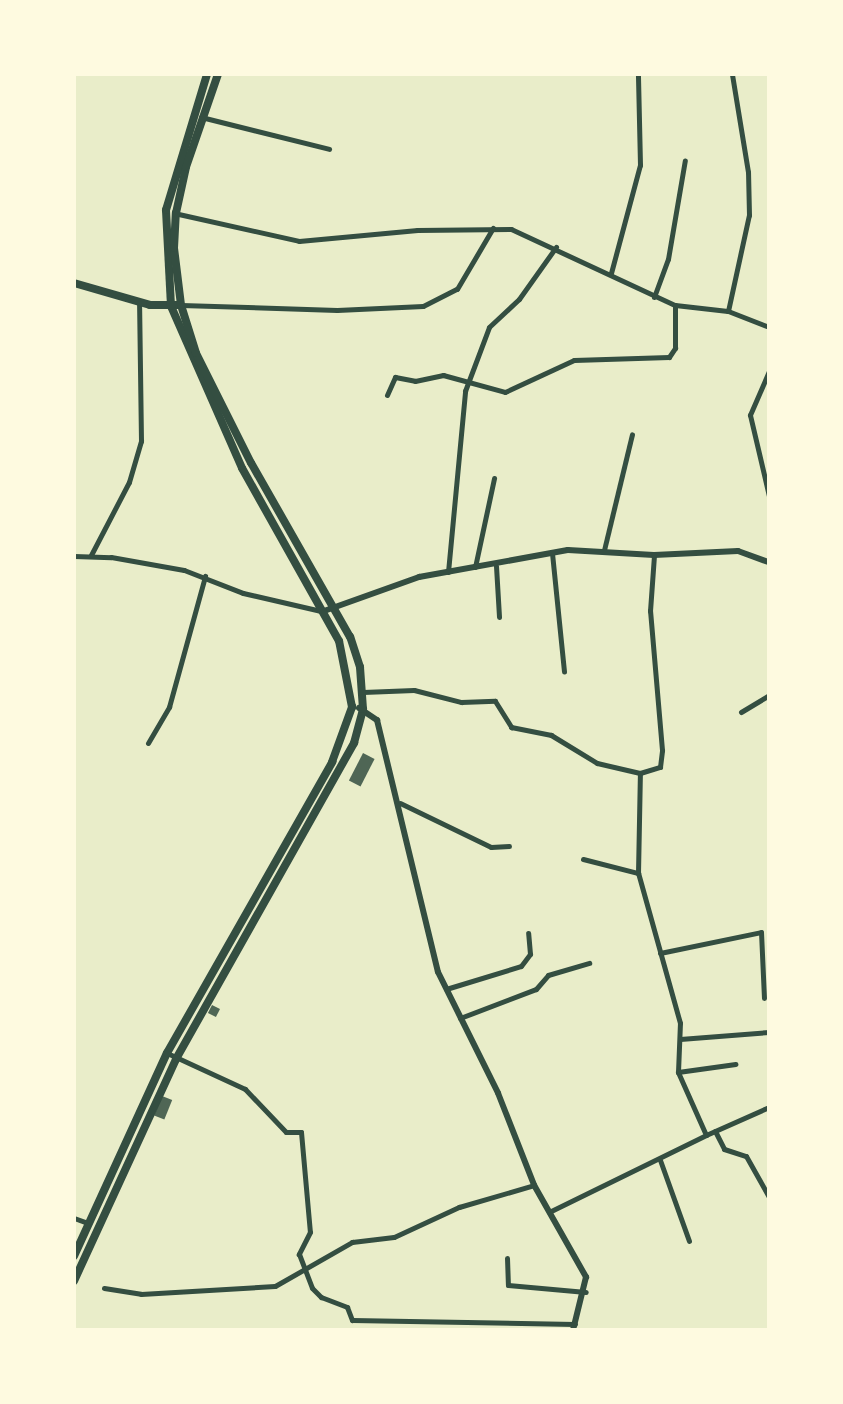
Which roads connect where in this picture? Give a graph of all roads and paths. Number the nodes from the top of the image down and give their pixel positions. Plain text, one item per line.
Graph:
1 (207, 74) edge
2 (218, 74) edge
3 (638, 74) edge
4 (732, 74) edge
5 (192, 115) junction
6 (203, 118) junction
7 (329, 149) dead end
8 (685, 160) dead end
9 (166, 210) junction
10 (176, 213) junction
11 (493, 228) junction
12 (556, 247) junction
13 (611, 273) junction
14 (74, 283) edge
15 (654, 297) junction
16 (139, 302) junction
17 (181, 305) junction
18 (675, 305) junction
19 (171, 306) junction
20 (728, 311) junction
21 (769, 327) edge
22 (769, 371) edge
23 (469, 382) junction
24 (387, 395) dead end
25 (632, 434) dead end
26 (494, 478) dead end
27 (769, 496) edge
28 (604, 550) junction
29 (552, 553) junction
30 (91, 555) junction
31 (654, 555) junction
32 (74, 556) edge
33 (769, 562) edge
34 (496, 566) junction
35 (475, 569) junction
36 (448, 572) junction
37 (205, 576) junction
38 (334, 606) junction
39 (324, 611) junction
40 (499, 617) dead end
41 (564, 671) dead end
42 (363, 692) junction
43 (769, 695) edge
44 (352, 707) junction
45 (363, 709) junction
46 (741, 712) dead end
47 (148, 743) dead end
48 (640, 773) junction
49 (400, 803) junction
50 (509, 846) dead end
51 (583, 859) dead end
52 (638, 873) junction
53 (528, 933) dead end
54 (660, 953) junction
55 (589, 963) dead end
56 (445, 989) junction
57 (764, 998) dead end
58 (460, 1018) junction
59 (769, 1032) edge
60 (680, 1039) junction
61 (167, 1053) junction
62 (176, 1059) junction
63 (735, 1064) dead end
64 (678, 1072) junction
65 (769, 1107) edge
66 (715, 1131) junction
67 (706, 1135) junction
68 (660, 1160) junction
69 (534, 1185) junction
70 (769, 1197) edge
71 (549, 1212) junction
72 (74, 1218) edge
73 (88, 1223) junction
74 (689, 1241) dead end
75 (74, 1256) edge
76 (507, 1258) dead end
77 (309, 1271) junction
78 (74, 1281) edge
79 (104, 1288) dead end
80 (586, 1292) junction
81 (352, 1320) junction
82 (574, 1327) edge
83 (352, 1330) edge

1 - 5 main road
2 - 6 main road
3 - 13 street
4 - 20 street
5 - 6 street
5 - 9 main road
6 - 7 street
6 - 10 main road
8 - 15 street
9 - 10 street
9 - 19 main road
10 - 11 street
10 - 17 main road
11 - 12 street
11 - 17 street
12 - 13 street
12 - 23 street
13 - 15 street
14 - 16 main road
15 - 18 street
16 - 19 main road
16 - 30 street
17 - 19 main road
17 - 38 main road
18 - 20 street
18 - 23 street
19 - 39 main road
20 - 21 street
22 - 27 street
23 - 24 street
23 - 36 street
25 - 28 street
26 - 35 street
28 - 29 street
28 - 31 street
29 - 34 street
29 - 41 street
30 - 32 street
30 - 37 street
31 - 33 street
31 - 48 street
34 - 35 street
34 - 40 street
35 - 36 street
36 - 38 street
37 - 39 street
37 - 47 street
38 - 39 street
38 - 42 main road
39 - 44 main road
42 - 45 main road
42 - 48 street
43 - 46 street
44 - 45 street
44 - 61 main road
45 - 49 street
45 - 62 main road
48 - 52 street
49 - 50 street
49 - 56 street
51 - 52 street
52 - 54 street
53 - 56 street
54 - 57 street
54 - 60 street
55 - 58 street
56 - 58 street
58 - 69 street
59 - 60 street
60 - 64 street
61 - 62 street
61 - 73 main road
62 - 77 street
62 - 78 main road
63 - 64 street
64 - 67 street
65 - 66 street
66 - 67 street
66 - 70 street
67 - 68 street
68 - 71 street
68 - 74 street
69 - 71 street
69 - 77 street
71 - 80 street
72 - 73 street
73 - 75 main road
76 - 80 street
77 - 79 street
77 - 81 street
80 - 82 street
81 - 82 street
81 - 83 street

